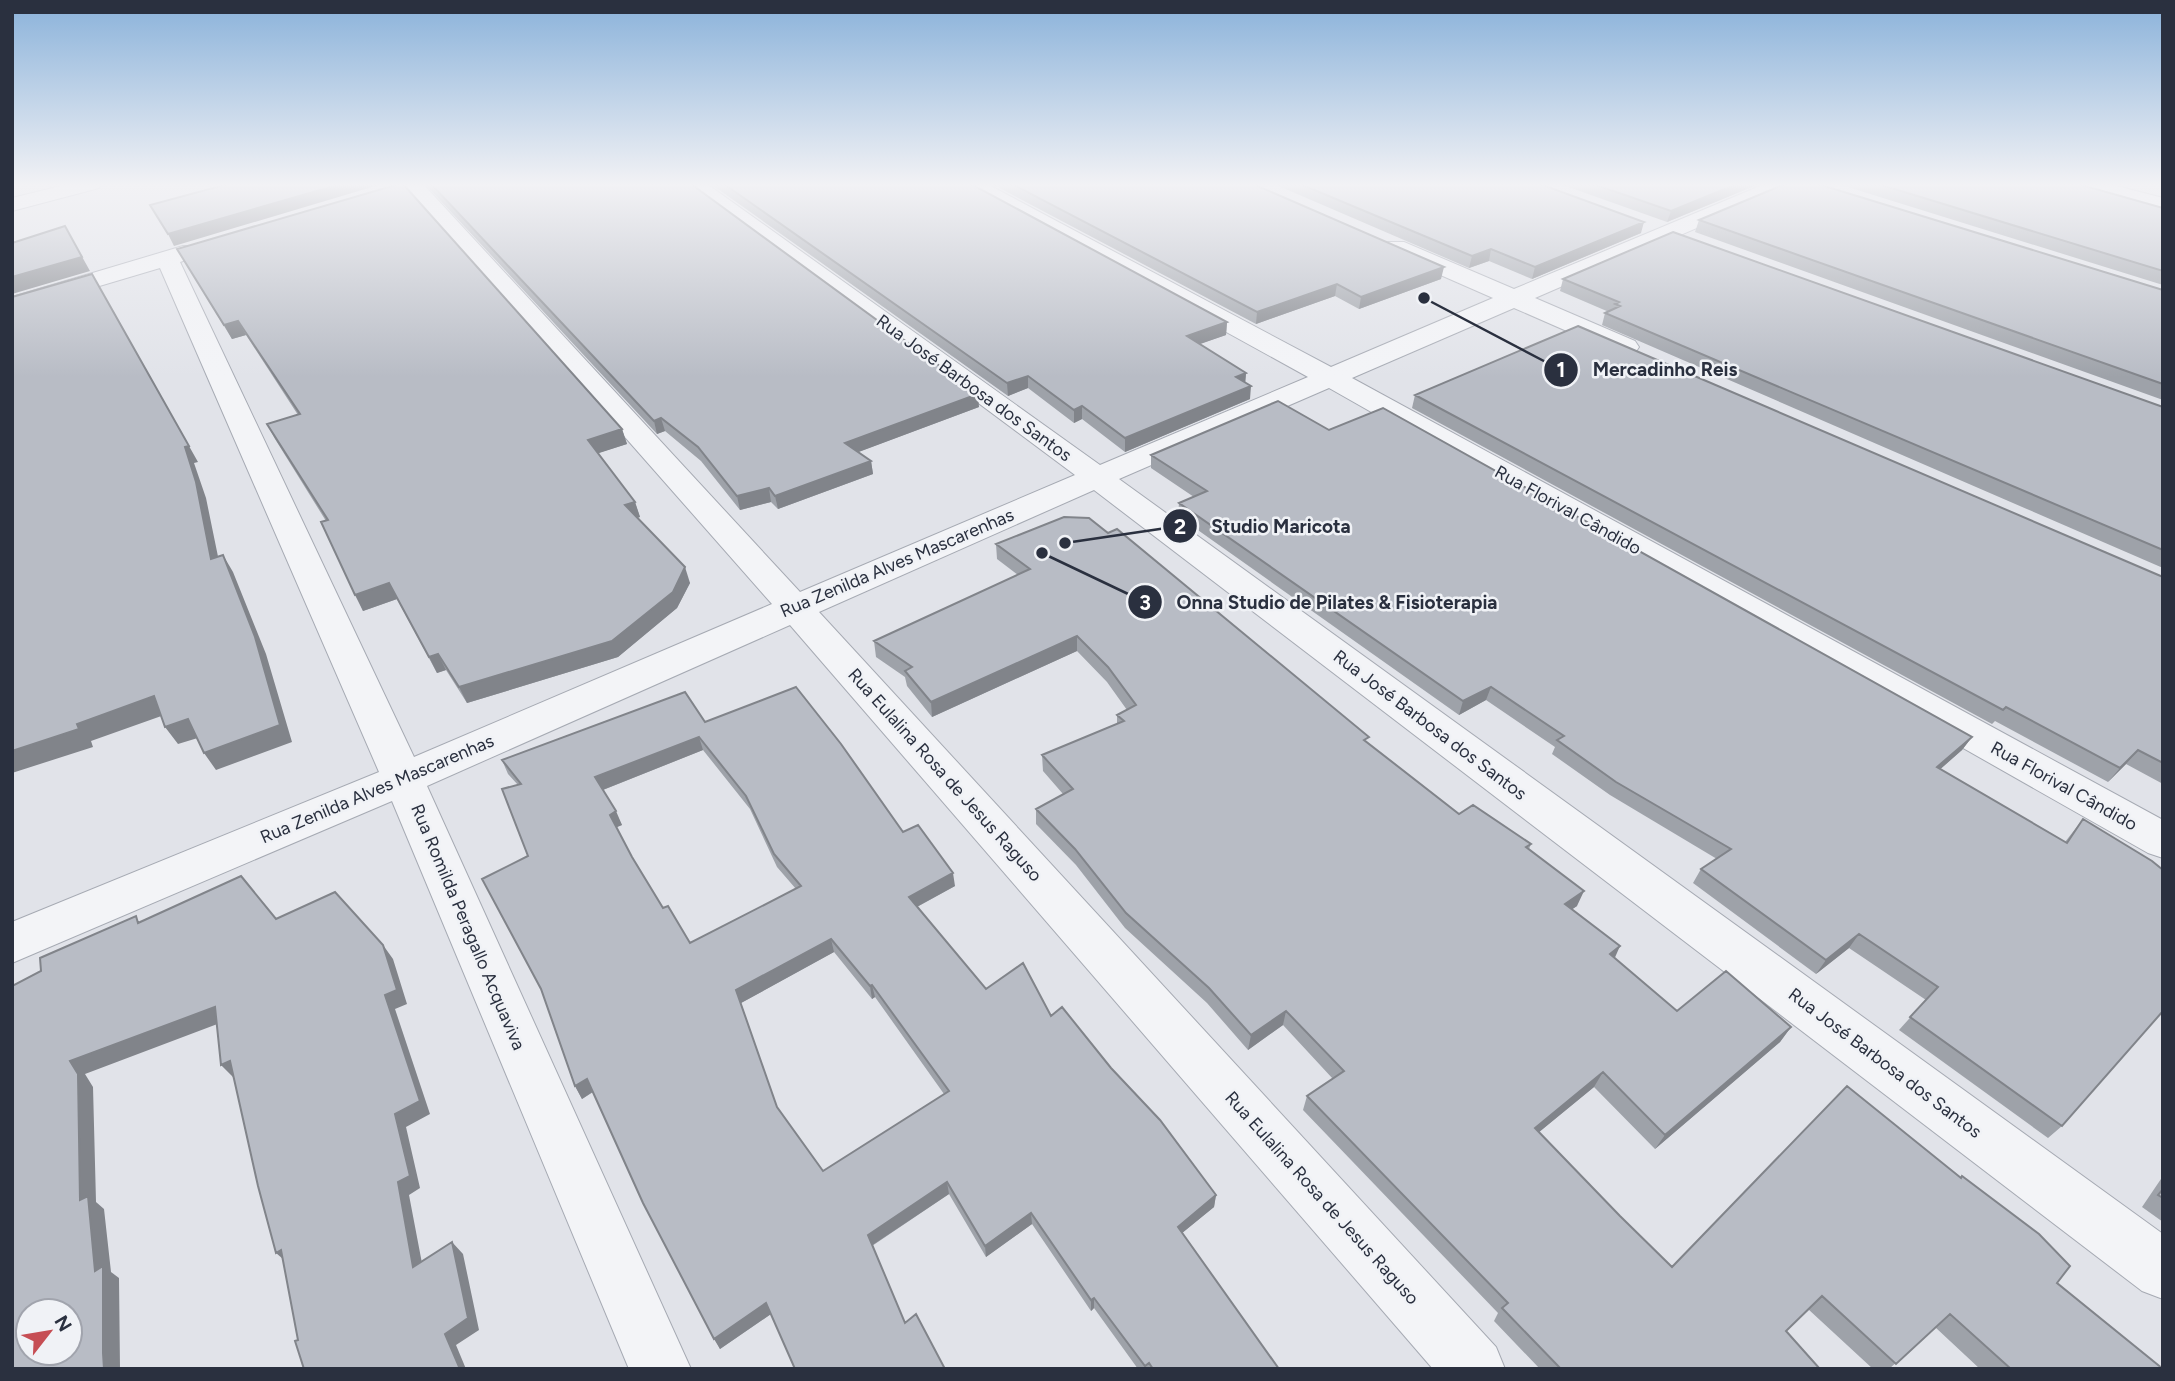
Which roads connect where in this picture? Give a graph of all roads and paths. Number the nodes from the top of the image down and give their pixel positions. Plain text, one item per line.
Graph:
1 (199, 248) edge
2 (461, 248) edge
3 (783, 248) edge
4 (1091, 248) edge
5 (1400, 248) edge
6 (1610, 248) edge
7 (167, 258) junction
8 (1517, 299) junction
9 (12, 306) edge
10 (1651, 358) edge
11 (1331, 378) junction
12 (1097, 477) junction
13 (795, 607) junction
14 (403, 779) junction
15 (2163, 841) edge
16 (12, 943) edge
17 (2163, 1270) edge
18 (660, 1369) edge
19 (1474, 1369) edge

1 - 7 street
2 - 13 street, Rua Eulalina Rosa de Jesus Raguso
3 - 12 street, Rua José Barbosa dos Santos
4 - 11 street, Rua Florival Cândido
5 - 8 street
6 - 8 street, Rua Zenilda Alves Mascarenhas
7 - 9 street
7 - 14 street, Rua Romilda Peragallo Acquaviva
8 - 10 street
8 - 11 street, Rua Zenilda Alves Mascarenhas
11 - 12 street, Rua Zenilda Alves Mascarenhas
11 - 15 street, Rua Florival Cândido
12 - 13 street, Rua Zenilda Alves Mascarenhas
12 - 17 street, Rua José Barbosa dos Santos
13 - 14 street, Rua Zenilda Alves Mascarenhas
13 - 19 street, Rua Eulalina Rosa de Jesus Raguso
14 - 16 street, Rua Zenilda Alves Mascarenhas
14 - 18 street, Rua Romilda Peragallo Acquaviva

